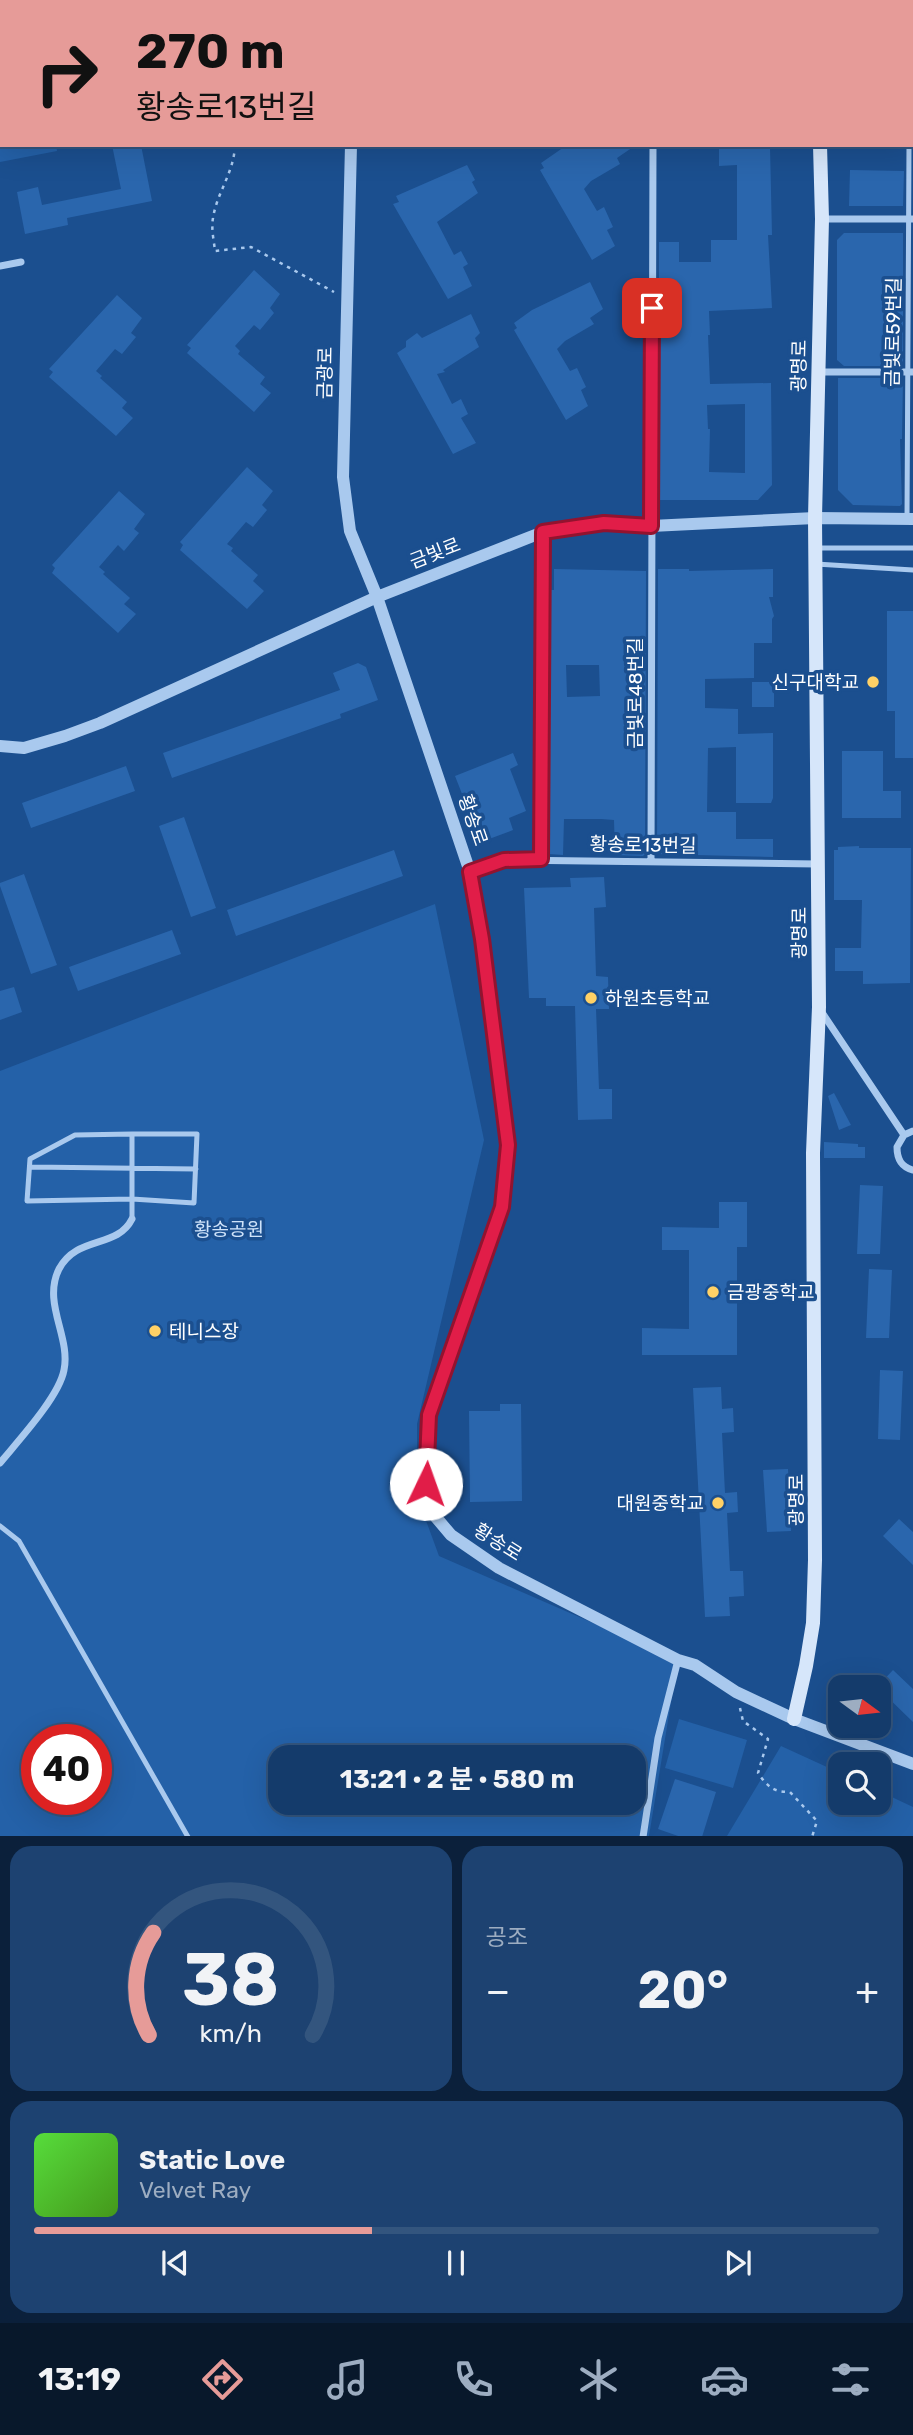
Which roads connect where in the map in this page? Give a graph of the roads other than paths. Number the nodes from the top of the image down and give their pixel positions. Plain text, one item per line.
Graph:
1 (351, 147) edge
2 (653, 147) edge
3 (820, 147) edge
4 (909, 147) edge
5 (822, 219) junction
6 (911, 219) edge
7 (21, 262) dead end
8 (0, 267) edge
9 (818, 372) junction
10 (911, 372) edge
11 (815, 518) junction
12 (910, 519) edge
13 (651, 526) junction
14 (543, 532) junction
15 (816, 548) junction
16 (913, 548) edge
17 (816, 564) junction
18 (913, 570) edge
19 (377, 597) junction
20 (0, 746) edge
21 (541, 859) junction
22 (651, 861) junction
23 (817, 863) junction
24 (470, 872) junction
25 (819, 1007) junction
26 (913, 1131) edge
27 (132, 1134) junction
28 (904, 1135) junction
29 (31, 1167) junction
30 (132, 1169) junction
31 (196, 1169) junction
32 (913, 1170) edge
33 (132, 1199) junction
34 (132, 1219) joint
35 (0, 1463) edge
36 (0, 1525) edge
37 (678, 1660) junction
38 (794, 1719) junction
39 (913, 1764) edge
40 (188, 1836) edge
41 (643, 1836) edge

1 - 19 street, 금광로
2 - 13 street, 금빛로48번길
3 - 5 main road, 광명로
4 - 6 lane, 금빛로59번길
5 - 6 street
5 - 9 main road, 광명로
6 - 10 lane, 금빛로59번길
7 - 8 street
9 - 10 street
9 - 11 main road, 광명로
10 - 12 lane, 금빛로59번길
11 - 12 street, 금빛로
11 - 13 street, 금빛로
11 - 15 main road, 광명로
13 - 14 street, 금빛로
13 - 22 street, 금빛로48번길
14 - 19 street, 금빛로
14 - 21 street
15 - 16 lane
15 - 17 main road, 광명로
17 - 18 lane
17 - 23 main road, 광명로
19 - 20 street, 금빛로
19 - 24 street, 황송로
21 - 22 street, 황송로13번길
21 - 24 street, 황송로13번길
22 - 23 street, 황송로13번길
23 - 25 main road, 광명로
24 - 37 street, 황송로
25 - 28 street
25 - 38 main road, 광명로
26 - 28 street
27 - 29 lane
27 - 30 lane
27 - 31 lane
28 - 32 street
29 - 30 lane
29 - 33 lane
30 - 31 lane
30 - 33 lane
31 - 33 lane
33 - 34 lane
34 - 35 street
36 - 40 lane
37 - 38 street, 황송로
37 - 41 street
38 - 39 street, 황송로

